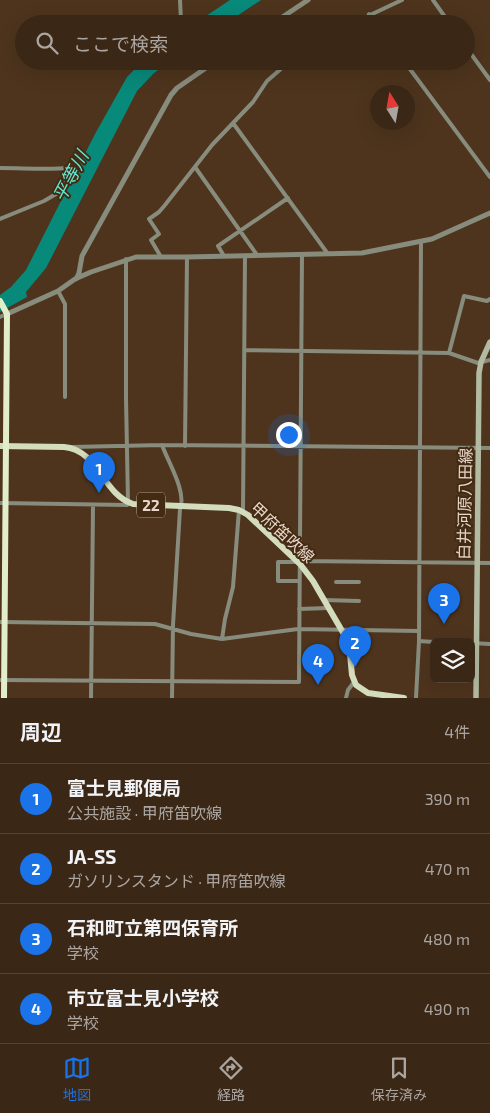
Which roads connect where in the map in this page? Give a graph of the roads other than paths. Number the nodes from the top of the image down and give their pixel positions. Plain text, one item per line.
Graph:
1 (180, 0) edge
2 (308, 0) edge
3 (402, 0) edge
4 (433, 0) edge
5 (369, 14) edge
6 (181, 15) edge
7 (286, 15) edge
8 (444, 15) edge
9 (475, 59) edge
10 (203, 70) edge
11 (280, 70) edge
12 (410, 70) edge
13 (490, 80) edge
14 (233, 123) junction
15 (195, 167) junction
16 (0, 168) edge
17 (490, 177) edge
18 (288, 198) junction
19 (490, 213) edge
20 (0, 219) edge
21 (240, 231) junction
22 (421, 242) junction
23 (302, 254) junction
24 (328, 254) junction
25 (256, 255) junction
26 (224, 256) junction
27 (245, 256) junction
28 (161, 257) junction
29 (187, 257) junction
30 (126, 259) junction
31 (75, 279) junction
32 (58, 291) junction
33 (490, 299) edge
34 (0, 301) edge
35 (7, 313) junction
36 (0, 317) edge
37 (490, 342) edge
38 (244, 350) junction
39 (302, 352) junction
40 (420, 353) junction
41 (449, 354) junction
42 (490, 360) edge
43 (481, 362) junction
44 (64, 398) dead end
45 (162, 445) junction
46 (3, 446) edge
47 (185, 446) junction
48 (72, 447) junction
49 (128, 447) junction
50 (243, 447) junction
51 (300, 447) junction
52 (420, 448) junction
53 (478, 448) junction
54 (490, 448) edge
55 (3, 502) edge
56 (128, 502) junction
57 (92, 506) junction
58 (182, 506) junction
59 (241, 511) junction
60 (299, 562) junction
61 (418, 562) junction
62 (477, 563) junction
63 (490, 563) edge
64 (299, 581) junction
65 (336, 582) dead end
66 (359, 582) dead end
67 (324, 600) junction
68 (359, 600) dead end
69 (328, 608) junction
70 (299, 609) junction
71 (2, 622) edge
72 (92, 623) junction
73 (174, 629) junction
74 (298, 629) junction
75 (342, 631) junction
76 (419, 631) junction
77 (474, 638) edge
78 (222, 639) junction
79 (419, 641) junction
80 (430, 642) edge
81 (475, 643) edge
82 (490, 644) edge
83 (475, 670) edge
84 (2, 680) edge
85 (91, 680) junction
86 (172, 681) junction
87 (354, 682) junction
88 (4, 698) edge
89 (91, 698) edge
90 (172, 698) edge
91 (346, 698) edge
92 (404, 698) edge
93 (416, 698) edge
94 (476, 698) edge

1 - 6 street
2 - 7 street
3 - 5 street
4 - 8 street
9 - 13 street
10 - 31 street
11 - 14 street
12 - 17 street
14 - 15 street
14 - 18 street
15 - 21 street
15 - 28 street
16 - 20 street
18 - 21 street
18 - 24 street
19 - 22 street
21 - 25 street
21 - 26 street
22 - 24 street
22 - 40 street
23 - 24 street
23 - 25 street
23 - 39 street
25 - 27 street
26 - 27 street
26 - 29 street
27 - 38 street
28 - 29 street
28 - 30 street
29 - 47 street
30 - 31 street
30 - 49 street
31 - 32 street
32 - 35 street
32 - 44 street
33 - 41 street
34 - 35 highway
35 - 36 street
35 - 46 highway
37 - 43 main road, 白井河原八田線
38 - 39 street
38 - 50 street
39 - 40 street
39 - 51 street
40 - 41 street
40 - 52 street
41 - 43 street
42 - 43 street
43 - 53 main road, 白井河原八田線
45 - 47 street
45 - 49 street
45 - 58 street
46 - 48 main road
46 - 55 highway
47 - 50 street
48 - 49 street
48 - 56 main road, 22
49 - 56 street
50 - 51 street
50 - 59 street
51 - 52 street
51 - 60 street
52 - 53 street
52 - 61 street
53 - 54 street
53 - 62 main road, 白井河原八田線
55 - 57 street
55 - 71 highway
56 - 57 street
56 - 58 main road, 甲府笛吹線 / 22
57 - 72 street
58 - 59 main road, 甲府笛吹線 / 22
58 - 73 street
59 - 60 main road, 甲府笛吹線
59 - 78 street
60 - 61 street
60 - 64 street
60 - 64 street
60 - 67 main road, 甲府笛吹線
61 - 62 street
61 - 76 street
62 - 63 street
62 - 77 main road, 白井河原八田線
64 - 70 street
65 - 66 street
67 - 68 street
67 - 69 main road, 甲府笛吹線
69 - 70 street
69 - 75 main road, 甲府笛吹線
70 - 74 street
71 - 72 street
71 - 84 highway
72 - 73 street
72 - 85 street
73 - 78 street
73 - 86 street
74 - 75 street
74 - 78 street
74 - 86 street
75 - 76 street
75 - 87 main road, 甲府笛吹線
76 - 79 street
79 - 80 street
79 - 93 street
81 - 82 street
83 - 94 main road, 白井河原八田線
84 - 85 street
84 - 88 highway
85 - 86 street
85 - 89 street
86 - 90 street
87 - 91 street
87 - 92 main road

